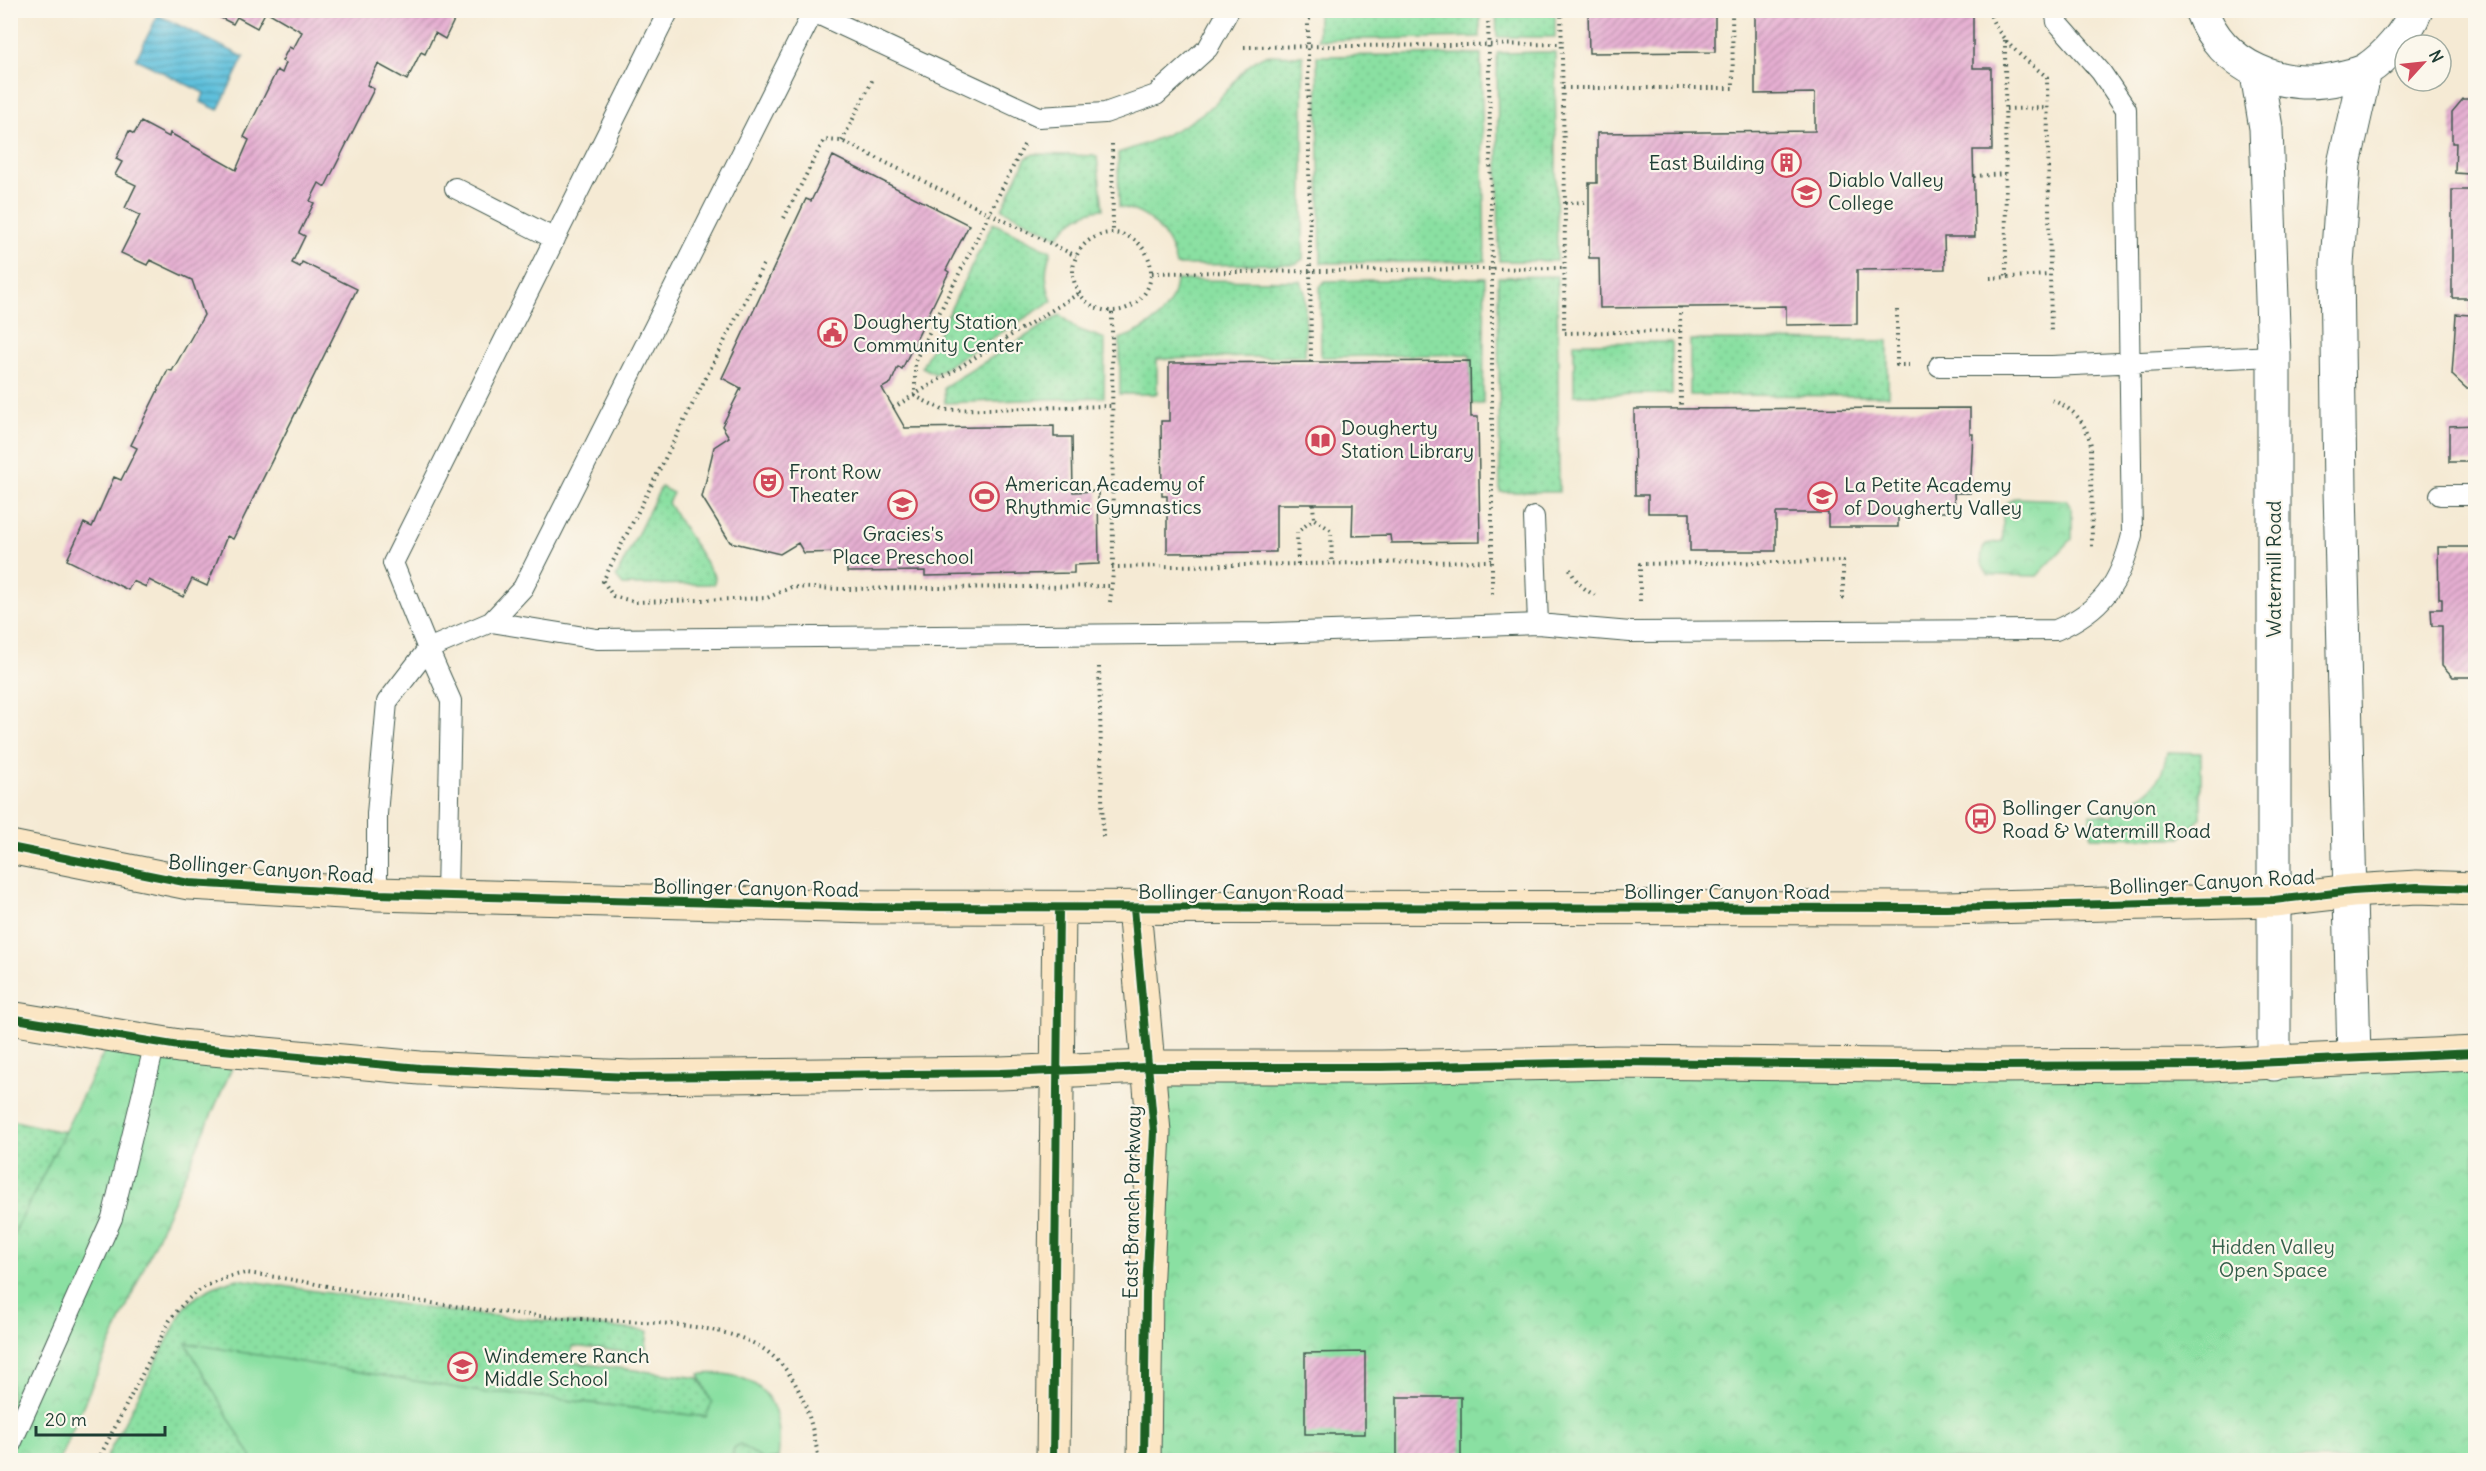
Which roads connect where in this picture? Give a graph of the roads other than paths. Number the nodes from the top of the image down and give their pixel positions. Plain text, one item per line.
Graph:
1 (669, 10) edge
2 (1229, 10) edge
3 (2055, 10) edge
4 (2201, 10) edge
5 (2416, 10) edge
6 (811, 11) edge
7 (2365, 71) junction
8 (2257, 74) junction
9 (455, 188) dead end
10 (555, 239) junction
11 (2274, 356) junction
12 (2129, 364) junction
13 (1939, 366) road end
14 (2440, 495) dead end
15 (2475, 495) edge
16 (1534, 517) dead end
17 (490, 622) junction
18 (1538, 624) junction
19 (428, 649) junction
20 (10, 847) edge
21 (2475, 889) edge
22 (2352, 891) junction
23 (377, 894) junction
24 (447, 894) junction
25 (2274, 900) junction
26 (1059, 908) junction
27 (1134, 908) junction
28 (10, 1017) edge
29 (156, 1042) junction
30 (2475, 1053) edge
31 (2354, 1058) junction
32 (2274, 1064) junction
33 (1149, 1066) junction
34 (1056, 1071) junction
35 (10, 1446) edge
36 (1053, 1461) edge
37 (1144, 1461) edge

1 - 10 lane
2 - 6 lane
3 - 12 lane
4 - 8 street
5 - 7 street
6 - 17 lane
7 - 8 street
7 - 22 street
8 - 11 street, Watermill Road
9 - 10 lane
10 - 19 lane
11 - 12 lane
11 - 25 street, Watermill Road
12 - 13 lane
12 - 18 lane
14 - 15 lane
16 - 18 lane
17 - 18 lane
17 - 19 lane
19 - 23 lane
19 - 24 lane
20 - 23 main road, Bollinger Canyon Road
21 - 22 main road, Bollinger Canyon Road
22 - 25 main road, Bollinger Canyon Road
22 - 31 street
23 - 24 main road, Bollinger Canyon Road
24 - 26 main road, Bollinger Canyon Road
25 - 27 main road, Bollinger Canyon Road
25 - 32 street, Watermill Road
26 - 27 main road, Bollinger Canyon Road
26 - 34 main road
27 - 33 main road, East Branch Parkway
28 - 29 main road
29 - 34 main road
29 - 35 lane
30 - 31 main road
31 - 32 main road
32 - 33 main road
33 - 34 main road
33 - 37 main road, East Branch Parkway
34 - 36 main road

